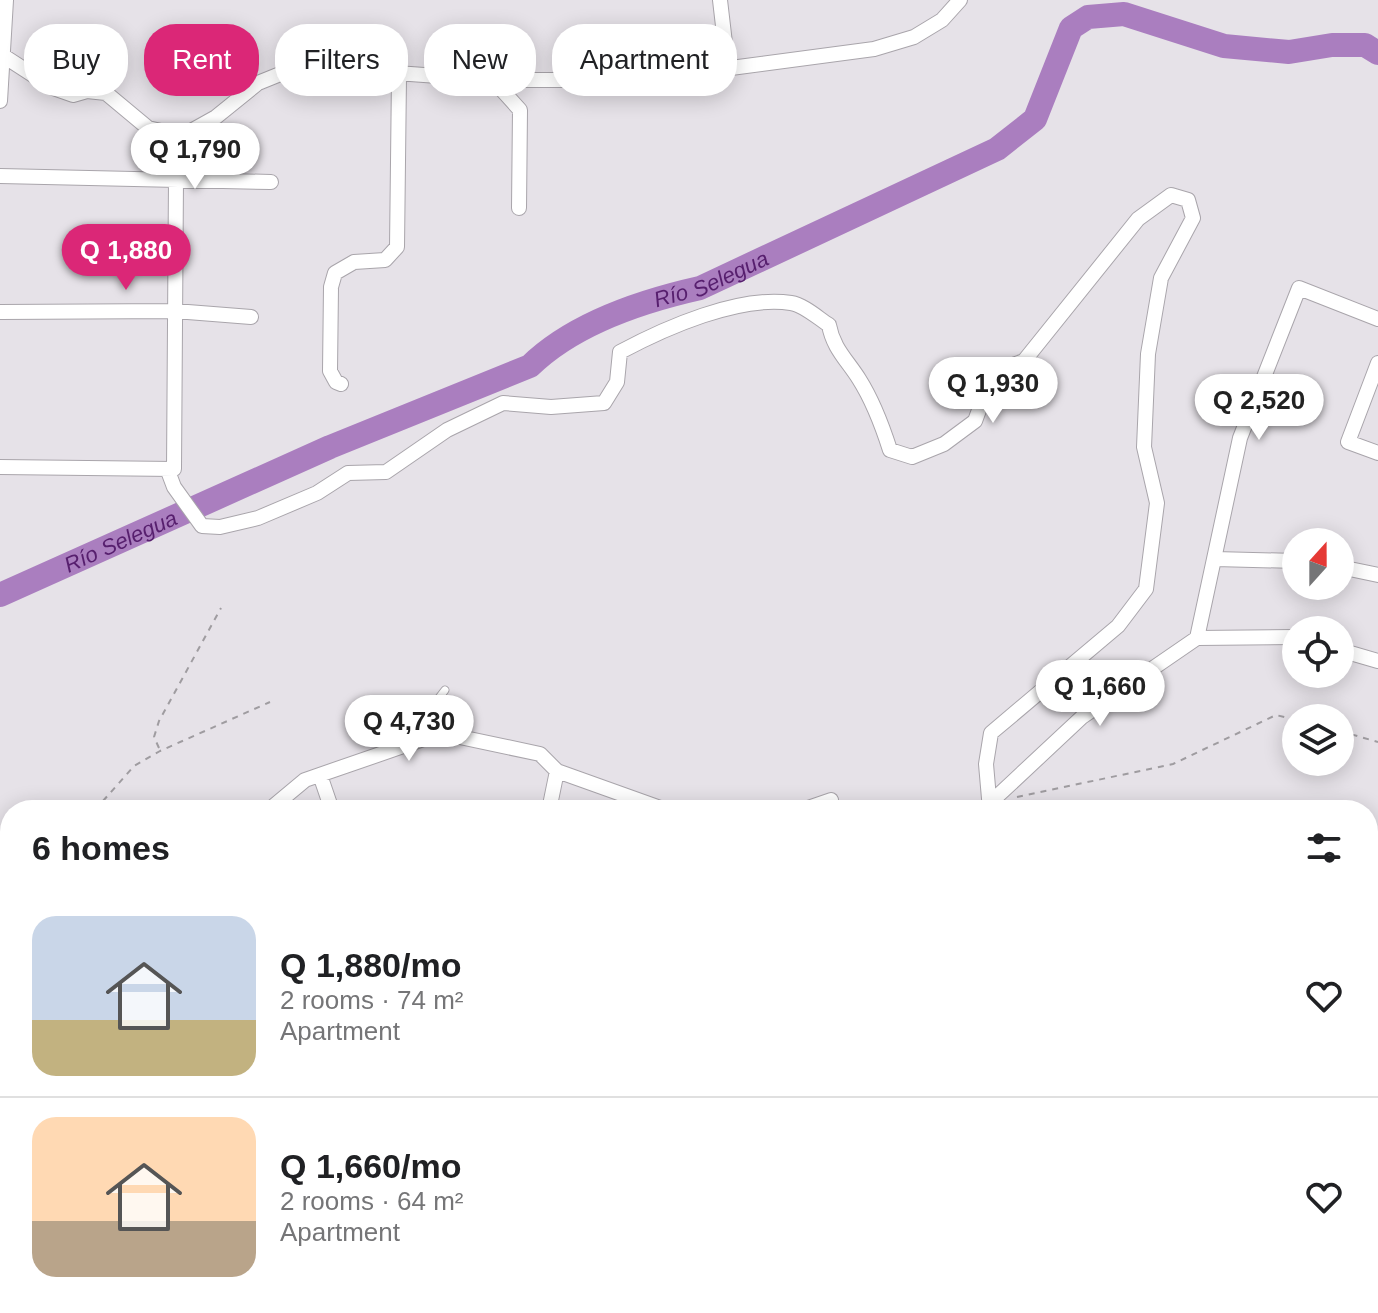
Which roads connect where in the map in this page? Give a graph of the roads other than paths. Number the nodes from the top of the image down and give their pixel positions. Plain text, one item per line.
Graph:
1 (6, 0) edge
2 (720, 0) edge
3 (960, 0) edge
4 (723, 24) edge
5 (2, 55) junction
6 (737, 68) edge
7 (275, 76) edge
8 (399, 96) edge
9 (507, 96) edge
10 (0, 101) edge
11 (182, 136) junction
12 (0, 176) edge
13 (176, 180) junction
14 (271, 182) dead end
15 (519, 208) dead end
16 (175, 311) junction
17 (0, 312) edge
18 (251, 317) dead end
19 (1378, 319) edge
20 (1378, 363) edge
21 (341, 384) dead end
22 (1378, 453) edge
23 (0, 467) edge
24 (168, 471) junction
25 (1215, 559) junction
26 (1282, 561) edge
27 (1354, 570) edge
28 (1378, 575) edge
29 (1282, 637) edge
30 (1197, 638) junction
31 (1354, 654) edge
32 (1378, 661) edge
33 (445, 690) dead end
34 (403, 745) junction
35 (557, 771) junction
36 (320, 775) junction
37 (281, 800) edge
38 (329, 800) edge
39 (551, 800) edge
40 (638, 800) edge
41 (989, 800) edge
42 (996, 800) edge

1 - 5 street
2 - 4 street
3 - 6 street
5 - 10 street
5 - 11 street
7 - 11 street
8 - 21 street
9 - 15 street
11 - 13 street
12 - 13 street
13 - 14 street
13 - 16 street
16 - 17 street
16 - 18 street
16 - 24 street
19 - 25 street
20 - 22 street
23 - 24 street
24 - 41 street
25 - 26 street
25 - 30 street
27 - 28 street
29 - 30 street
30 - 42 street
31 - 32 street
33 - 34 lane
34 - 35 street
34 - 36 street
35 - 39 street
35 - 40 street
36 - 37 street
36 - 38 street

